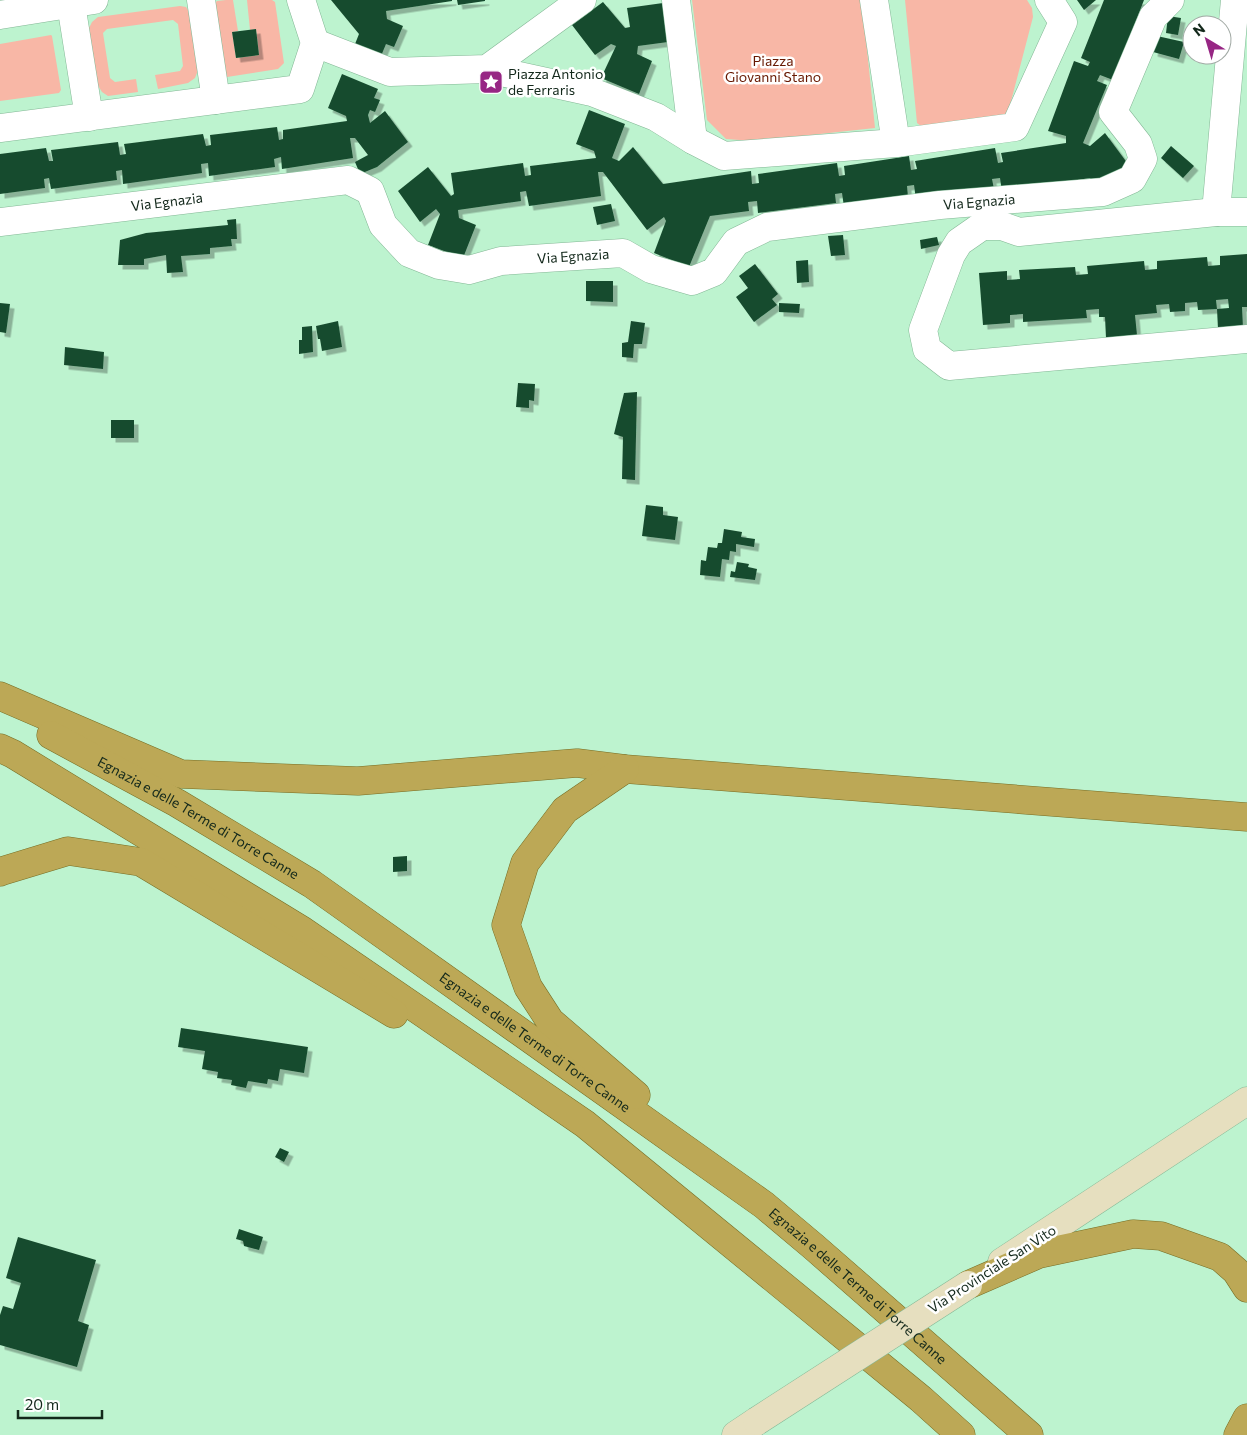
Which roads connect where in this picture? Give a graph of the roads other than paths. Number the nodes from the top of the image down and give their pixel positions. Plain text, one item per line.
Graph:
1 (201, 0) edge
2 (301, 0) edge
3 (582, 0) edge
4 (676, 0) edge
5 (874, 0) edge
6 (1049, 0) edge
7 (1170, 0) edge
8 (1235, 0) edge
9 (83, 2) edge
10 (0, 15) edge
11 (315, 43) junction
12 (487, 69) junction
13 (216, 100) junction
14 (89, 117) junction
15 (0, 128) edge
16 (694, 140) junction
17 (896, 143) junction
18 (1216, 212) junction
19 (1247, 212) edge
20 (0, 222) edge
21 (1247, 339) edge
22 (0, 696) edge
23 (0, 707) edge
24 (0, 748) edge
25 (625, 769) junction
26 (1247, 817) edge
27 (0, 872) edge
28 (438, 1023) junction
29 (1247, 1101) edge
30 (764, 1205) junction
31 (968, 1285) junction
32 (1247, 1288) edge
33 (965, 1379) junction
34 (1247, 1418) edge
35 (746, 1428) edge
36 (961, 1435) edge
37 (1029, 1435) edge
38 (1044, 1435) edge
39 (1238, 1435) edge

1 - 13 street
2 - 11 street
3 - 12 street
4 - 16 street
5 - 17 street
6 - 17 street
7 - 20 street, Via Egnazia
8 - 18 street
9 - 10 street
9 - 14 street
11 - 12 street
11 - 13 street
12 - 16 street
13 - 14 street
14 - 15 street
16 - 17 street
18 - 19 street
18 - 21 street
22 - 25 highway
23 - 30 highway, Egnazia e delle Terme di Torre Canne
24 - 28 highway
25 - 26 highway
25 - 30 highway
27 - 28 highway
28 - 36 highway
29 - 31 main road, Via Provinciale San Vito
30 - 33 highway, Egnazia e delle Terme di Torre Canne
31 - 32 highway
31 - 35 main road, Via Provinciale San Vito, bridge
33 - 37 highway, Egnazia e delle Terme di Torre Canne
33 - 38 highway
34 - 39 highway

